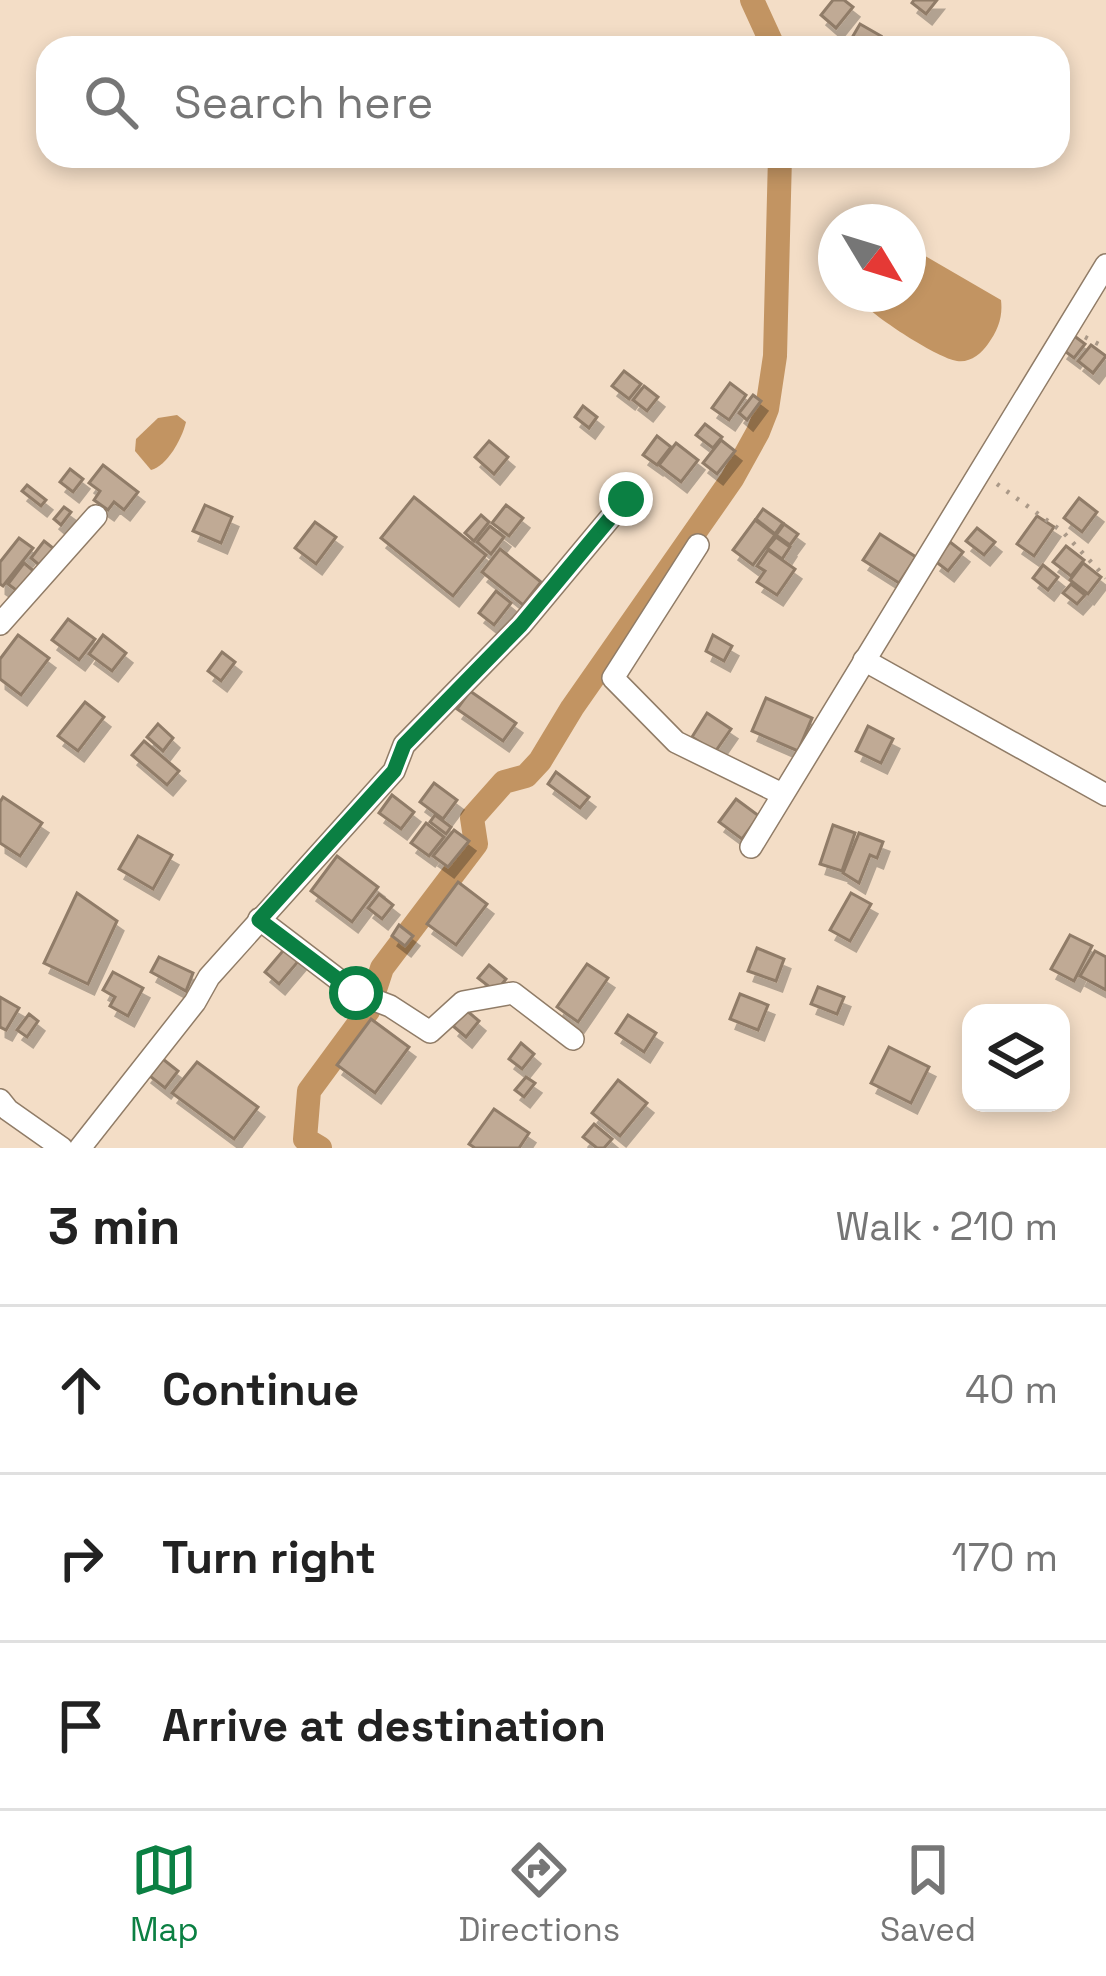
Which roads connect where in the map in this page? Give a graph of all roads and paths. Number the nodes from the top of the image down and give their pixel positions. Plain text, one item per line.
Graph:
1 (1106, 265) edge
2 (980, 472) junction
3 (626, 499) dead end
4 (96, 516) dead end
5 (698, 545) dead end
6 (1106, 578) edge
7 (0, 624) edge
8 (864, 660) junction
9 (782, 794) junction
10 (1106, 796) edge
11 (751, 847) dead end
12 (259, 920) junction
13 (573, 1039) dead end
14 (0, 1100) edge
15 (62, 1148) edge
16 (80, 1148) edge

1 - 2 street
2 - 6 path
2 - 8 street
3 - 12 street
4 - 7 street
5 - 9 street
8 - 9 street
8 - 10 street
9 - 11 street
12 - 13 street
12 - 16 street
14 - 15 street

